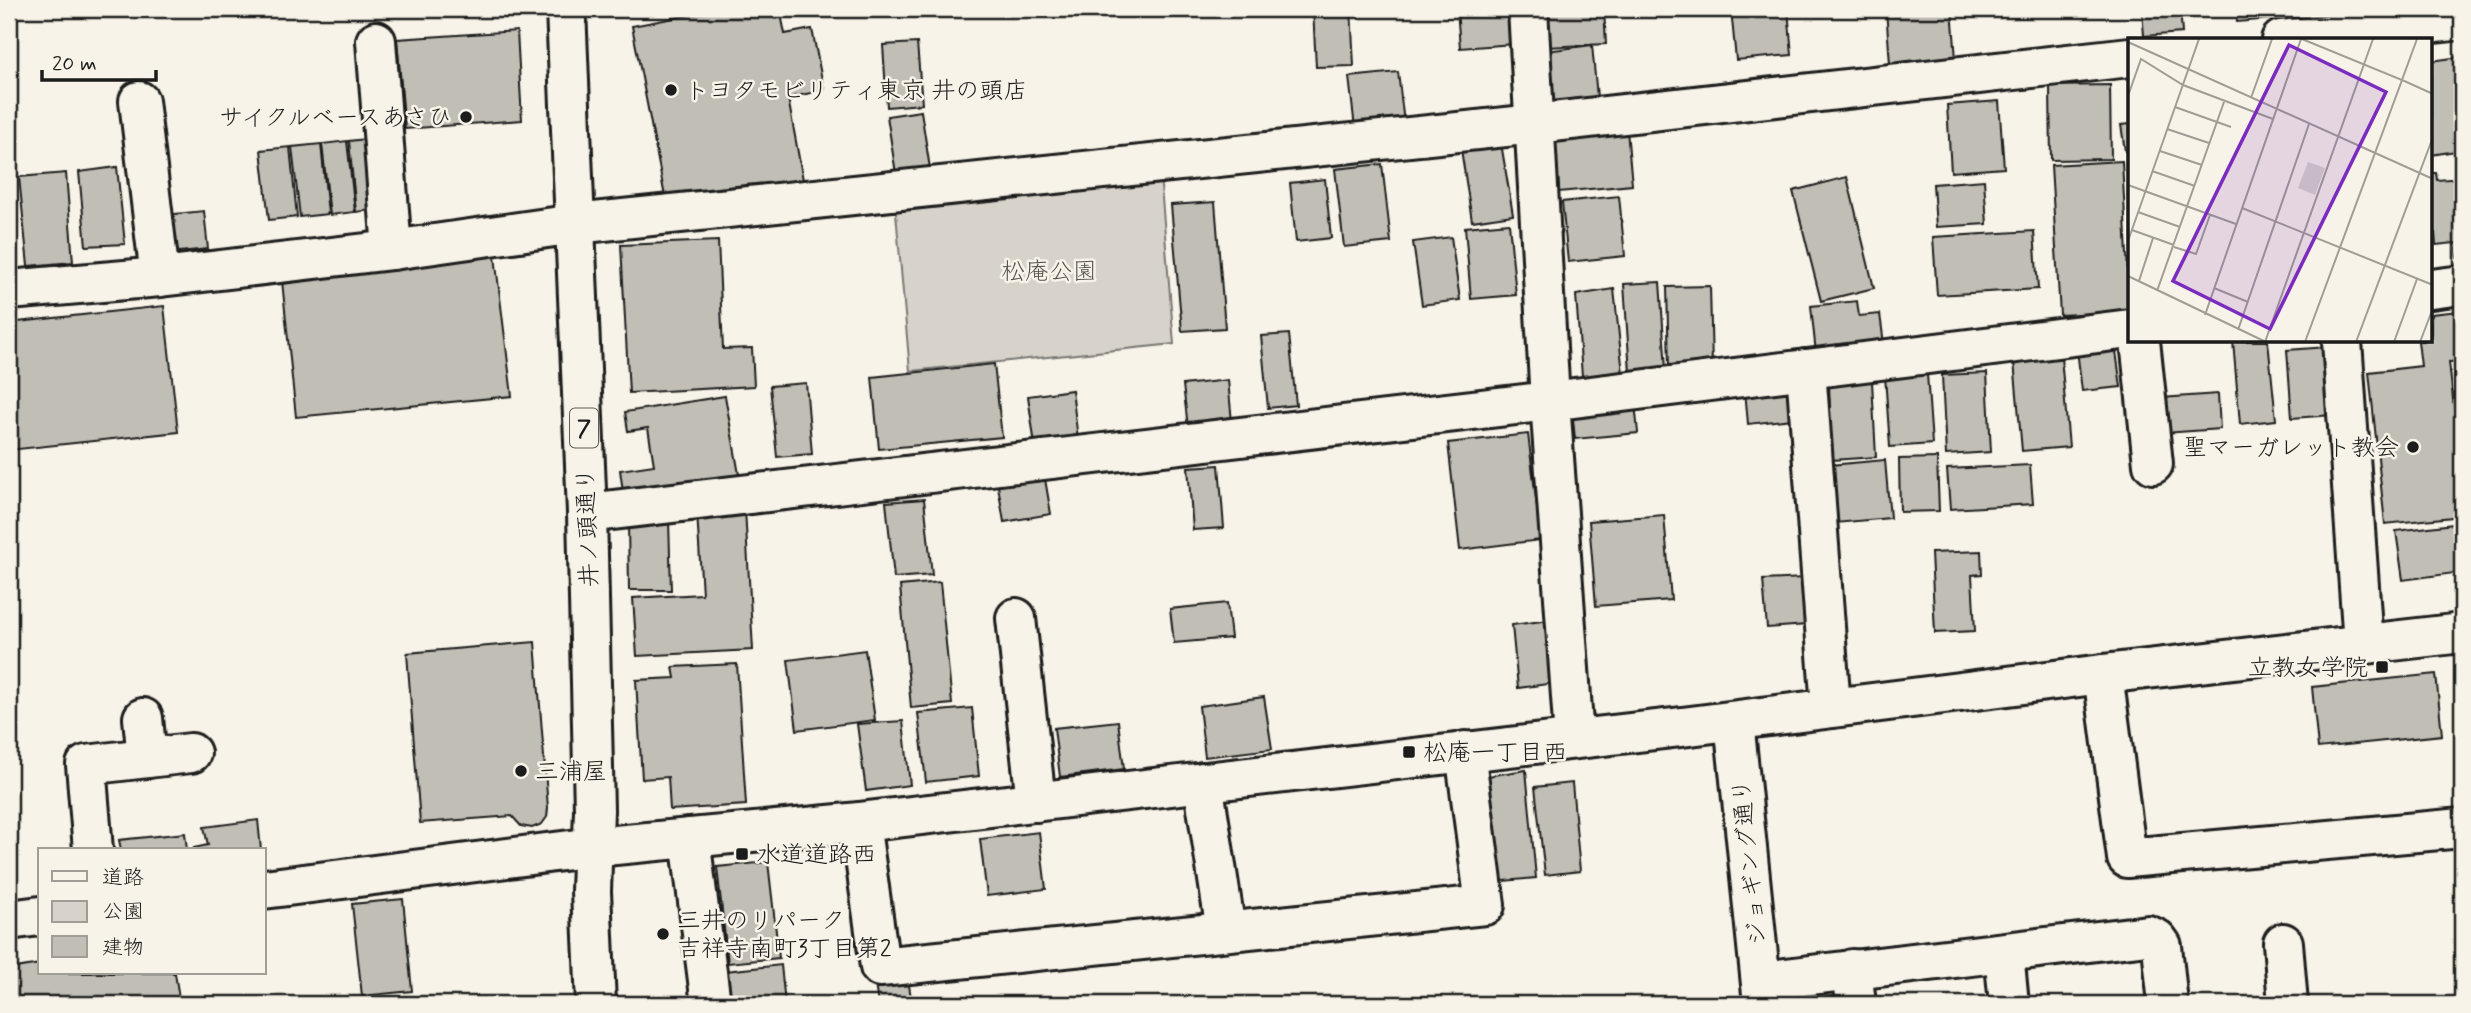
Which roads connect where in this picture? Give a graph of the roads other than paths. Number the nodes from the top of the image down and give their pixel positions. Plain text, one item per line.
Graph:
1 (566, 9) edge
2 (1528, 9) edge
3 (2462, 20) edge
4 (2299, 38) edge
5 (376, 41) dead end
6 (2128, 57) edge
7 (138, 101) dead end
8 (1535, 124) junction
9 (575, 224) junction
10 (392, 250) junction
11 (160, 277) junction
12 (2462, 285) edge
13 (2432, 289) edge
14 (9, 290) edge
15 (2128, 329) edge
16 (2140, 343) edge
17 (2342, 343) edge
18 (1806, 369) junction
19 (1550, 401) junction
20 (2153, 464) dead end
21 (587, 513) junction
22 (1016, 618) dead end
23 (2462, 633) edge
24 (2362, 644) junction
25 (2103, 674) junction
26 (1831, 708) junction
27 (144, 718) dead end
28 (1734, 721) junction
29 (1574, 739) junction
30 (1465, 751) junction
31 (191, 753) dead end
32 (148, 758) junction
33 (1203, 782) junction
34 (1036, 802) junction
35 (860, 822) junction
36 (2462, 828) edge
37 (690, 838) junction
38 (594, 847) junction
39 (93, 848) edge
40 (266, 889) edge
41 (38, 916) edge
42 (9, 920) edge
43 (1226, 931) junction
44 (2283, 943) dead end
45 (2004, 953) junction
46 (1854, 986) edge
47 (1762, 993) edge
48 (596, 1004) edge
49 (711, 1004) edge
50 (2009, 1004) edge
51 (2168, 1004) edge
52 (2288, 1004) edge

1 - 9 street, 井ノ頭通り / 7
2 - 8 street
3 - 4 street
5 - 10 street
6 - 8 street
7 - 11 street
8 - 9 street
8 - 19 street
9 - 10 street
9 - 21 street, 井ノ頭通り / 7
10 - 11 street
11 - 14 street
12 - 13 street
15 - 18 street
16 - 20 street
17 - 24 street
18 - 19 street
18 - 26 street
19 - 21 street
19 - 29 street
21 - 38 street, 井ノ頭通り / 7
22 - 34 street
23 - 24 street
24 - 25 street
25 - 26 street
25 - 36 street
26 - 28 street
27 - 32 street
28 - 29 street
28 - 47 street, ジョギング通り
29 - 30 street
30 - 33 street
30 - 43 street
31 - 32 street
32 - 39 street
33 - 34 street
33 - 43 street
34 - 35 street
35 - 37 street
35 - 43 street
37 - 38 street
37 - 49 street
38 - 40 street
38 - 48 street, 井ノ頭通り / 7
41 - 42 street
44 - 52 street
45 - 46 street
45 - 50 street
45 - 51 street
46 - 47 street

